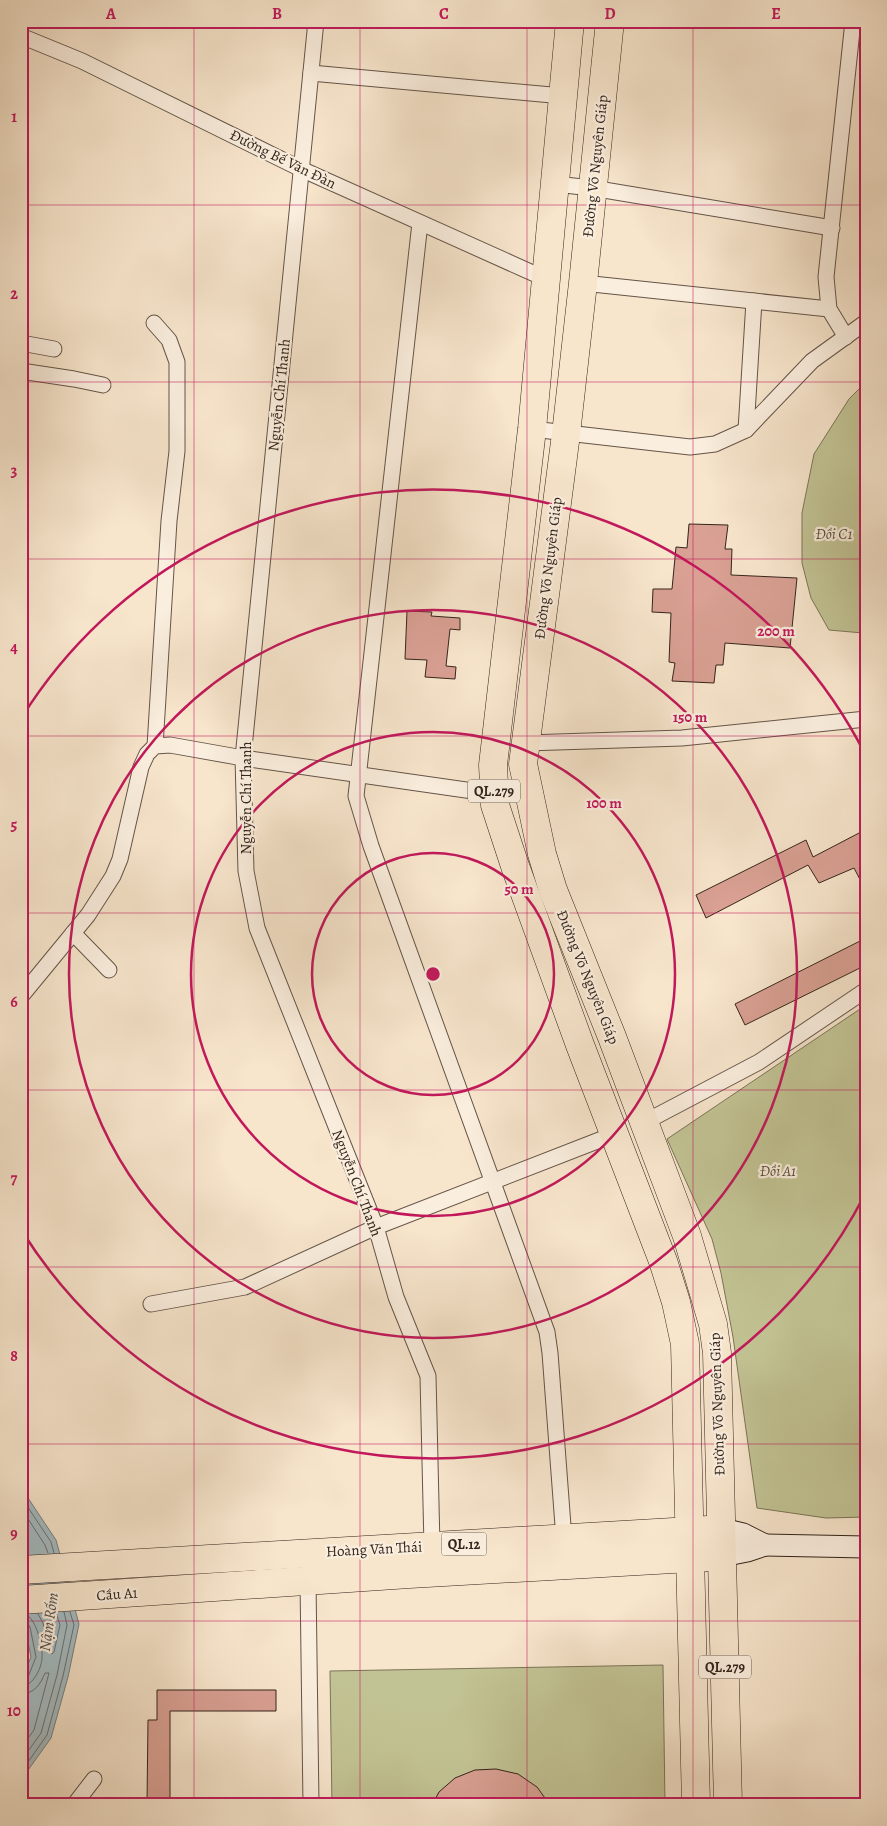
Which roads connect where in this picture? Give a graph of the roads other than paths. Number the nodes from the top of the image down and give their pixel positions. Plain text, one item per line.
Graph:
1 (316, 21) edge
2 (570, 21) edge
3 (610, 21) edge
4 (853, 21) edge
5 (21, 36) edge
6 (311, 73) junction
7 (562, 96) junction
8 (301, 168) junction
9 (554, 184) junction
10 (592, 188) junction
11 (420, 223) junction
12 (832, 228) junction
13 (546, 279) junction
14 (583, 283) junction
15 (754, 301) junction
16 (829, 309) junction
17 (866, 322) edge
18 (154, 323) dead end
19 (846, 337) junction
20 (21, 343) edge
21 (54, 349) dead end
22 (21, 371) edge
23 (103, 385) dead end
24 (532, 429) junction
25 (746, 430) junction
26 (566, 434) junction
27 (516, 568) junction
28 (548, 572) junction
29 (866, 719) edge
30 (526, 743) junction
31 (155, 746) junction
32 (243, 758) junction
33 (359, 774) junction
34 (494, 790) junction
35 (73, 933) junction
36 (109, 970) dead end
37 (866, 990) edge
38 (23, 994) dead end
39 (645, 1122) junction
40 (615, 1134) junction
41 (493, 1182) junction
42 (376, 1227) junction
43 (151, 1304) dead end
44 (722, 1529) junction
45 (564, 1538) junction
46 (690, 1545) junction
47 (765, 1545) junction
48 (432, 1546) junction
49 (866, 1547) edge
50 (722, 1556) junction
51 (207, 1558) joint
52 (21, 1570) edge
53 (460, 1572) junction
54 (409, 1574) junction
55 (308, 1581) junction
56 (212, 1588) joint
57 (21, 1600) edge
58 (94, 1779) dead end
59 (74, 1805) edge
60 (311, 1805) edge
61 (696, 1805) edge
62 (728, 1805) edge

1 - 6 street, Nguyễn Chí Thanh
2 - 7 highway, Đường Võ Nguyên Giáp / QL.279
3 - 10 highway, Đường Võ Nguyên Giáp / QL.279
4 - 12 street
5 - 8 street, Đường Bế Văn Đàn
6 - 7 street
6 - 8 street, Nguyễn Chí Thanh
7 - 9 highway, Đường Võ Nguyên Giáp / QL.279
8 - 11 street, Đường Bế Văn Đàn
8 - 32 street, Nguyễn Chí Thanh
9 - 10 street
9 - 13 highway, Đường Võ Nguyên Giáp / QL.279
10 - 12 street
10 - 14 highway, Đường Võ Nguyên Giáp / QL.279
11 - 13 street, Đường Bế Văn Đàn
11 - 33 street
12 - 16 street
13 - 14 highway
13 - 24 highway, Đường Võ Nguyên Giáp / QL.279
14 - 15 street
14 - 26 highway, Đường Võ Nguyên Giáp / QL.279
15 - 16 street
15 - 25 street
16 - 19 street
17 - 19 street
18 - 31 street
19 - 25 street
20 - 21 street
22 - 23 street
24 - 26 street
24 - 27 highway, Đường Võ Nguyên Giáp / QL.279
25 - 26 street
26 - 28 highway, Đường Võ Nguyên Giáp / QL.279
27 - 28 highway
27 - 34 highway, Đường Võ Nguyên Giáp / QL.279
28 - 30 highway, Đường Võ Nguyên Giáp / QL.279
29 - 30 street
30 - 39 highway, Đường Võ Nguyên Giáp / QL.279
31 - 32 street
31 - 35 street
32 - 33 street
32 - 42 street, Nguyễn Chí Thanh
33 - 34 street
33 - 41 street
34 - 40 highway, Đường Võ Nguyên Giáp / QL.279
35 - 36 street
35 - 38 street
37 - 39 street
39 - 40 highway
39 - 44 highway, Đường Võ Nguyên Giáp / QL.279
40 - 41 street
40 - 46 highway, Đường Võ Nguyên Giáp / QL.279
41 - 42 street
41 - 45 street
42 - 43 street
42 - 48 street, Nguyễn Chí Thanh
44 - 46 highway, Hoàng Văn Thái / QL.12
44 - 47 street
44 - 50 highway, Đường Võ Nguyên Giáp / QL.279
45 - 46 highway, Hoàng Văn Thái / QL.12
45 - 48 highway, Hoàng Văn Thái / QL.12
46 - 50 highway, Hoàng Văn Thái
46 - 53 highway, Hoàng Văn Thái / QL.12
46 - 61 highway, Đường Võ Nguyên Giáp / QL.279
47 - 49 street
47 - 50 street
48 - 51 highway, Hoàng Văn Thái / QL.12
48 - 53 highway
48 - 54 highway
50 - 62 highway, Đường Võ Nguyên Giáp / QL.279
51 - 52 highway, Cầu A1 / QL.12
53 - 54 highway, Hoàng Văn Thái / QL.12
54 - 55 highway, Hoàng Văn Thái / QL.12
55 - 56 highway, Hoàng Văn Thái / QL.12
55 - 60 street
56 - 57 highway, Cầu A1 / QL.12
58 - 59 street

